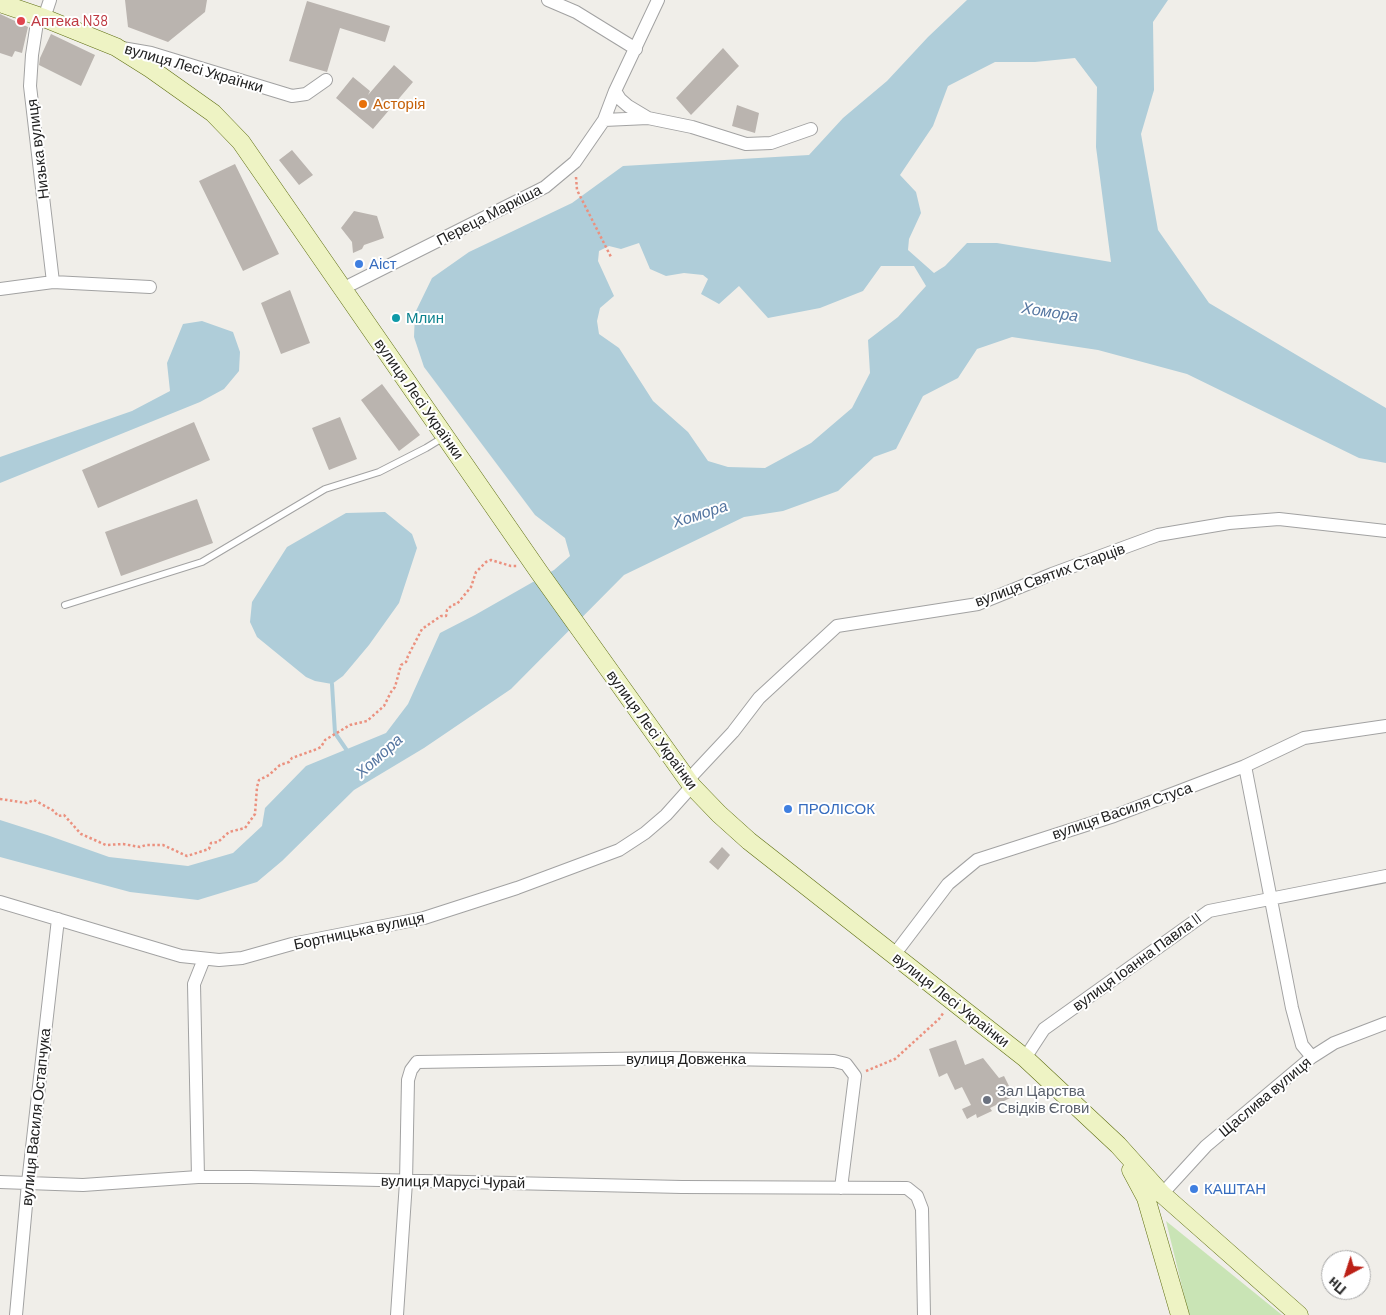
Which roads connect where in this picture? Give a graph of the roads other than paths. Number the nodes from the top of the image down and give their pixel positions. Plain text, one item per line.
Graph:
1 (50, 0) edge
2 (548, 0) edge
3 (658, 0) edge
4 (0, 3) edge
5 (41, 17) junction
6 (116, 47) junction
7 (636, 49) junction
8 (326, 80) dead end
9 (616, 91) junction
10 (648, 118) junction
11 (604, 120) junction
12 (811, 129) dead end
13 (53, 282) junction
14 (150, 286) dead end
15 (0, 289) edge
16 (342, 289) junction
17 (445, 436) junction
18 (1386, 531) edge
19 (65, 606) dead end
20 (1386, 726) edge
21 (1245, 766) junction
22 (690, 783) junction
23 (1386, 876) edge
24 (1270, 898) junction
25 (0, 902) edge
26 (58, 919) junction
27 (894, 954) junction
28 (181, 956) junction
29 (204, 959) junction
30 (194, 984) junction
31 (1386, 1023) edge
32 (1302, 1045) junction
33 (1312, 1057) junction
34 (1025, 1058) junction
35 (1299, 1068) junction
36 (1118, 1145) junction
37 (198, 1177) junction
38 (0, 1182) edge
39 (406, 1182) junction
40 (28, 1183) junction
41 (841, 1188) junction
42 (1162, 1194) junction
43 (16, 1315) edge
44 (397, 1315) edge
45 (924, 1315) edge
46 (1180, 1315) edge
47 (1299, 1315) edge

1 - 5 street, Низька вулиця
2 - 7 street
3 - 7 street, Переца Маркіша
4 - 5 main road, вулиця Лесі Українки
5 - 6 main road, вулиця Лесі Українки
5 - 13 street, Низька вулиця
6 - 8 street, вулиця Лесі Українки
6 - 16 main road, вулиця Лесі Українки
7 - 9 street, Переца Маркіша
9 - 10 street
9 - 11 street, Переца Маркіша
10 - 11 street
10 - 12 street
11 - 16 street, Переца Маркіша
13 - 14 street
13 - 15 street
16 - 17 main road, вулиця Лесі Українки
17 - 19 lane
17 - 22 main road, вулиця Лесі Українки
18 - 22 street, вулиця Святих Старців
20 - 21 street, вулиця Василя Стуса
21 - 24 street
21 - 27 street, вулиця Василя Стуса
22 - 27 main road, вулиця Лесі Українки
22 - 29 street, Бортницька вулиця
23 - 24 street, вулиця Іоанна Павла II
24 - 32 street
24 - 34 street, вулиця Іоанна Павла II
25 - 26 street, Бортницька вулиця
26 - 28 street, Бортницька вулиця
26 - 40 street, вулиця Василя Остапчука
27 - 34 main road, вулиця Лесі Українки
28 - 29 street, Бортницька вулиця
28 - 30 street
29 - 30 street
30 - 37 street
31 - 33 street, Щаслива вулиця
32 - 33 street
32 - 35 street
33 - 35 street, Щаслива вулиця
34 - 36 main road, вулиця Лесі Українки
35 - 42 street, Щаслива вулиця
36 - 42 main road, вулиця Лесі Українки
36 - 46 main road
37 - 39 street, вулиця Марусі Чурай
37 - 40 street, вулиця Марусі Чурай
38 - 40 street, вулиця Марусі Чурай
39 - 41 street, вулиця Марусі Чурай
39 - 41 street, вулиця Довженка
39 - 44 street
40 - 43 street, вулиця Василя Остапчука
41 - 45 street, вулиця Марусі Чурай
42 - 47 main road, вулиця Лесі Українки

